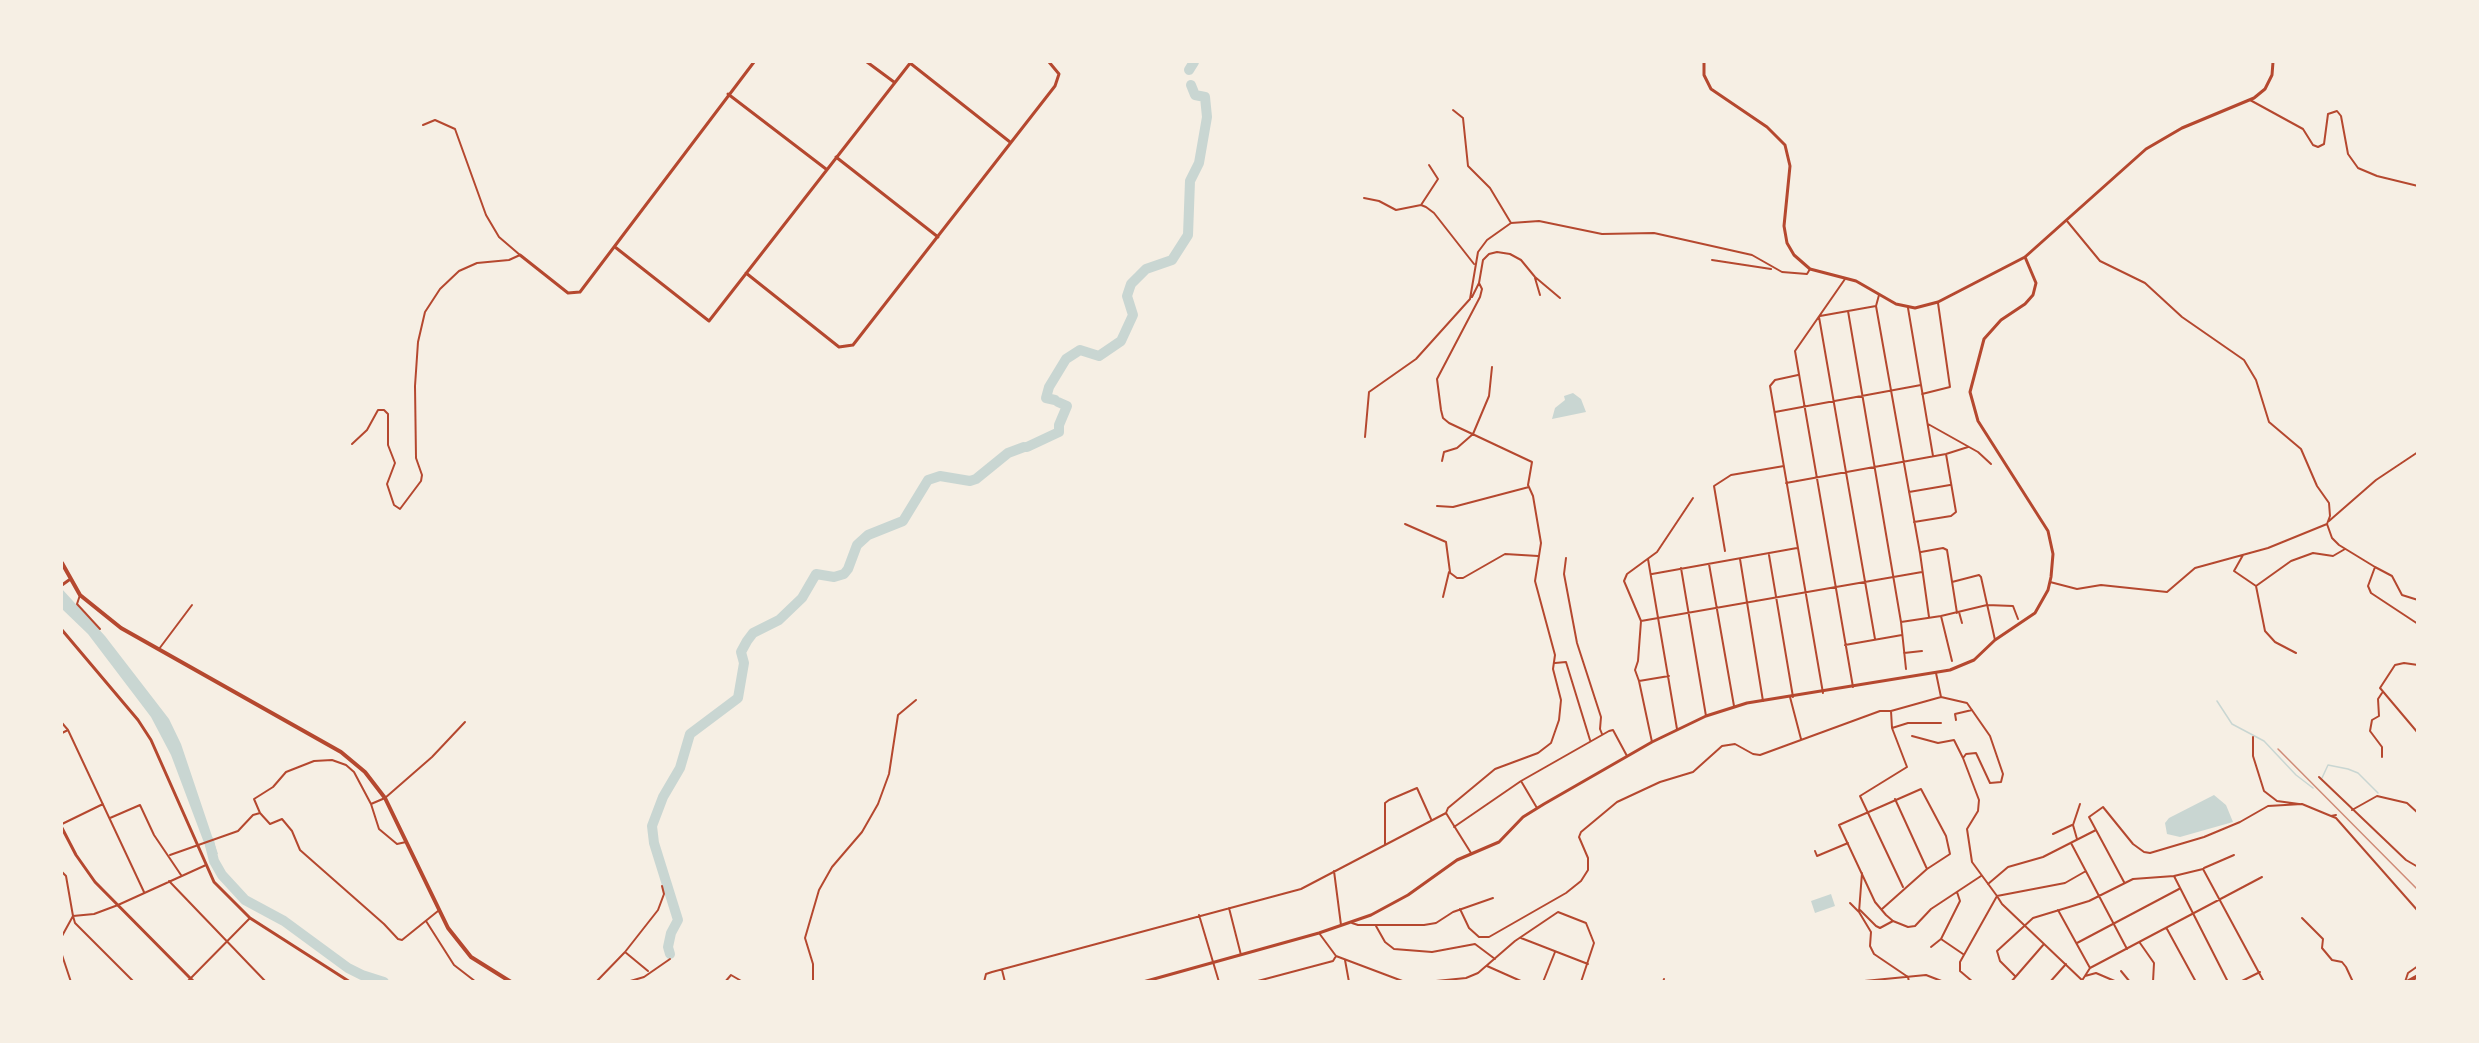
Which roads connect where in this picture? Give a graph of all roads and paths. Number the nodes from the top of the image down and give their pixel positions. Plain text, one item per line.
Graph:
1 (754, 62) edge
2 (867, 62) edge
3 (910, 62) edge
4 (1049, 62) edge
5 (1704, 62) edge
6 (2273, 62) edge
7 (894, 82) junction
8 (728, 94) junction
9 (2249, 100) junction
10 (1453, 110) dead end
11 (423, 125) dead end
12 (1010, 142) junction
13 (836, 157) junction
14 (1429, 165) dead end
15 (826, 170) junction
16 (2418, 186) edge
17 (1364, 198) dead end
18 (1421, 205) junction
19 (2067, 221) junction
20 (1511, 223) junction
21 (938, 237) junction
22 (615, 247) junction
23 (520, 255) junction
24 (2025, 257) junction
25 (1712, 260) dead end
26 (1474, 265) junction
27 (1772, 268) junction
28 (1810, 269) junction
29 (746, 273) junction
30 (1535, 277) junction
31 (1845, 279) junction
32 (1479, 283) junction
33 (1880, 294) junction
34 (1540, 295) dead end
35 (1560, 298) dead end
36 (1470, 299) junction
37 (1938, 303) junction
38 (1876, 306) junction
39 (1908, 308) junction
40 (1848, 311) junction
41 (1819, 317) junction
42 (1492, 367) dead end
43 (1799, 375) junction
44 (1921, 385) junction
45 (1891, 391) junction
46 (1922, 394) junction
47 (1862, 396) junction
48 (1834, 401) junction
49 (1804, 406) junction
50 (1774, 412) junction
51 (1927, 423) junction
52 (1473, 434) junction
53 (1365, 437) dead end
54 (352, 444) dead end
55 (1968, 447) junction
56 (2418, 452) edge
57 (1946, 454) junction
58 (1934, 457) junction
59 (1442, 461) dead end
60 (1904, 462) junction
61 (1991, 464) dead end
62 (1784, 466) junction
63 (1875, 467) junction
64 (1846, 472) junction
65 (1816, 478) junction
66 (1786, 483) junction
67 (1951, 485) junction
68 (1529, 487) junction
69 (1909, 492) junction
70 (1693, 498) dead end
71 (1437, 506) dead end
72 (1914, 522) junction
73 (2328, 522) junction
74 (1406, 524) dead end
75 (1797, 548) junction
76 (2345, 549) junction
77 (1725, 551) dead end
78 (1768, 553) junction
79 (1920, 553) junction
80 (2243, 555) junction
81 (1538, 556) junction
82 (1566, 558) dead end
83 (1648, 559) junction
84 (1740, 559) junction
85 (62, 563) edge
86 (1709, 564) junction
87 (2374, 567) junction
88 (1681, 568) junction
89 (1449, 572) junction
90 (1923, 572) junction
91 (1652, 574) junction
92 (1894, 576) junction
93 (69, 580) junction
94 (1865, 582) junction
95 (1952, 582) junction
96 (2050, 582) junction
97 (62, 585) edge
98 (1836, 586) junction
99 (2256, 586) junction
100 (1806, 592) junction
101 (80, 595) junction
102 (1443, 597) dead end
103 (1776, 598) junction
104 (2418, 600) edge
105 (1746, 602) junction
106 (192, 605) dead end
107 (1987, 605) junction
108 (1717, 608) junction
109 (1688, 612) junction
110 (1958, 612) junction
111 (1941, 616) junction
112 (1929, 617) junction
113 (1659, 618) junction
114 (2018, 619) dead end
115 (1641, 621) junction
116 (1901, 622) junction
117 (1962, 623) dead end
118 (2418, 624) edge
119 (100, 629) dead end
120 (62, 630) edge
121 (1902, 634) junction
122 (1875, 639) junction
123 (1995, 640) junction
124 (1845, 645) junction
125 (159, 649) junction
126 (1922, 651) dead end
127 (2296, 653) dead end
128 (1904, 654) junction
129 (1952, 661) dead end
130 (1555, 663) junction
131 (2418, 665) edge
132 (1906, 669) dead end
133 (1936, 673) junction
134 (1669, 676) junction
135 (1639, 681) junction
136 (1853, 687) junction
137 (1823, 693) junction
138 (2382, 693) junction
139 (1791, 697) junction
140 (1941, 697) junction
141 (916, 700) dead end
142 (1763, 701) junction
143 (1734, 706) junction
144 (1972, 710) junction
145 (1890, 711) junction
146 (1706, 716) junction
147 (1956, 720) dead end
148 (465, 722) dead end
149 (62, 723) edge
150 (1941, 723) dead end
151 (1892, 728) junction
152 (1677, 729) junction
153 (68, 730) junction
154 (2418, 732) edge
155 (62, 733) edge
156 (1602, 734) junction
157 (1912, 736) dead end
158 (2253, 737) dead end
159 (1801, 739) junction
160 (1590, 741) junction
161 (1652, 742) junction
162 (1627, 756) junction
163 (2382, 757) dead end
164 (1963, 758) junction
165 (2319, 777) dead end
166 (1521, 781) junction
167 (385, 798) junction
168 (1894, 799) junction
169 (103, 804) junction
170 (372, 804) junction
171 (2080, 804) dead end
172 (2302, 804) junction
173 (1537, 808) junction
174 (2353, 810) junction
175 (1866, 811) junction
176 (260, 813) junction
177 (1446, 813) junction
178 (2418, 813) edge
179 (2336, 815) dead end
180 (2331, 816) junction
181 (110, 818) junction
182 (1432, 820) junction
183 (2073, 825) junction
184 (62, 826) edge
185 (1454, 827) junction
186 (2096, 830) junction
187 (2053, 834) dead end
188 (2077, 839) junction
189 (406, 842) junction
190 (1848, 843) junction
191 (2071, 843) junction
192 (1385, 844) junction
193 (199, 845) junction
194 (1815, 851) dead end
195 (1471, 853) junction
196 (170, 855) junction
197 (2234, 855) dead end
198 (206, 865) junction
199 (2417, 867) edge
200 (1927, 869) junction
201 (2203, 869) junction
202 (1334, 871) junction
203 (2086, 871) junction
204 (62, 872) edge
205 (1862, 873) junction
206 (182, 875) junction
207 (1981, 876) junction
208 (2174, 876) junction
209 (2262, 877) dead end
210 (169, 881) junction
211 (2124, 882) junction
212 (1988, 884) junction
213 (662, 886) dead end
214 (1904, 888) junction
215 (2179, 889) junction
216 (144, 892) junction
217 (1957, 892) junction
218 (1997, 896) junction
219 (2099, 896) junction
220 (1493, 898) dead end
221 (2221, 900) junction
222 (1850, 903) dead end
223 (118, 905) junction
224 (1229, 908) junction
225 (1460, 909) junction
226 (1882, 909) junction
227 (2058, 910) junction
228 (438, 911) junction
229 (1859, 911) junction
230 (2418, 911) edge
231 (1199, 915) junction
232 (2192, 915) junction
233 (73, 916) junction
234 (250, 918) junction
235 (2302, 918) dead end
236 (426, 921) junction
237 (1893, 921) junction
238 (1352, 923) junction
239 (2024, 924) junction
240 (2114, 924) junction
241 (1341, 926) junction
242 (1377, 926) junction
243 (2167, 929) junction
244 (1319, 933) junction
245 (62, 936) edge
246 (1520, 938) junction
247 (1941, 939) junction
248 (227, 942) junction
249 (2077, 943) junction
250 (2140, 943) junction
251 (2044, 944) junction
252 (1931, 947) dead end
253 (2127, 949) junction
254 (625, 952) junction
255 (1555, 952) junction
256 (1963, 954) junction
257 (62, 955) edge
258 (1241, 955) junction
259 (1336, 957) junction
260 (670, 959) dead end
261 (1495, 959) junction
262 (1345, 960) junction
263 (1213, 962) junction
264 (1588, 964) junction
265 (2066, 964) junction
266 (1487, 966) junction
267 (2418, 966) edge
268 (2090, 968) junction
269 (1002, 970) junction
270 (648, 971) junction
271 (2121, 971) dead end
272 (2260, 972) junction
273 (2015, 976) junction
274 (2085, 976) junction
275 (2418, 976) edge
276 (1908, 977) junction
277 (190, 980) edge
278 (2084, 980) edge
279 (71, 981) edge
280 (134, 981) edge
281 (266, 981) edge
282 (350, 981) edge
283 (476, 981) edge
284 (511, 981) edge
285 (596, 981) edge
286 (627, 981) edge
287 (725, 981) edge
288 (744, 981) edge
289 (813, 981) edge
290 (984, 981) edge
291 (1005, 981) edge
292 (1143, 981) edge
293 (1219, 981) edge
294 (1254, 981) edge
295 (1349, 981) edge
296 (1405, 981) edge
297 (1426, 981) edge
298 (1523, 981) edge
299 (1543, 981) edge
300 (1581, 981) edge
301 (1854, 981) edge
302 (1909, 981) edge
303 (1944, 981) edge
304 (1973, 981) edge
305 (2011, 981) edge
306 (2050, 981) edge
307 (2117, 981) edge
308 (2130, 981) edge
309 (2153, 981) edge
310 (2196, 981) edge
311 (2228, 981) edge
312 (2240, 981) edge
313 (2264, 981) edge
314 (2353, 981) edge
315 (2406, 981) edge

1 - 8 street
2 - 7 street
3 - 7 street
3 - 12 street
4 - 12 street
5 - 28 street
6 - 9 street
7 - 13 street
8 - 15 street
8 - 22 street
9 - 16 street
9 - 19 street
10 - 20 street
11 - 23 street
12 - 21 street
13 - 15 street
13 - 21 street
14 - 18 street
15 - 29 street
17 - 18 street
18 - 26 street
19 - 24 street
19 - 73 street
20 - 26 street
20 - 27 street
21 - 29 street
22 - 23 street
22 - 29 street
23 - 54 street
24 - 37 street
24 - 96 street
25 - 27 street
26 - 36 street
27 - 28 street
28 - 31 street
30 - 32 street
30 - 34 street
30 - 35 street
31 - 33 street
31 - 41 street
32 - 36 street
32 - 52 street
33 - 38 street
33 - 39 street
36 - 53 street
37 - 39 street
37 - 46 street
38 - 40 street
38 - 45 street
39 - 44 street
40 - 41 street
40 - 47 street
41 - 43 street
41 - 48 street
42 - 52 street
43 - 49 street
43 - 50 street
44 - 45 street
44 - 46 street
45 - 47 street
45 - 60 street
46 - 51 street
47 - 48 street
47 - 63 street
48 - 49 street
48 - 64 street
49 - 50 street
49 - 65 street
50 - 62 street
51 - 55 street
51 - 58 street
52 - 59 street
52 - 68 street
55 - 57 street
55 - 61 street
56 - 73 street
57 - 58 street
57 - 67 street
58 - 60 street
60 - 63 street
60 - 69 street
62 - 66 street
62 - 77 street
63 - 64 street
63 - 92 street
64 - 65 street
64 - 94 street
65 - 66 street
65 - 98 street
66 - 75 street
67 - 69 street
67 - 72 street
68 - 71 street
68 - 81 street
69 - 72 street
70 - 83 street
72 - 79 street
73 - 76 street
73 - 80 street
74 - 89 street
75 - 78 street
75 - 100 street
76 - 87 street
76 - 99 street
78 - 84 street
78 - 103 street
79 - 90 street
79 - 95 street
80 - 96 street
80 - 99 street
81 - 89 street
81 - 130 street
82 - 156 street
83 - 91 street
83 - 115 street
84 - 86 street
84 - 105 street
85 - 93 main road
86 - 88 street
86 - 108 street
87 - 104 street
87 - 118 street
88 - 91 street
88 - 109 street
89 - 102 street
90 - 92 street
90 - 112 street
91 - 113 street
92 - 94 street
92 - 116 street
93 - 97 street
93 - 101 main road
94 - 98 street
94 - 122 street
95 - 107 street
95 - 110 street
96 - 123 street
98 - 100 street
98 - 124 street
99 - 127 street
100 - 103 street
100 - 137 street
101 - 119 street
101 - 125 main road
103 - 105 street
103 - 139 street
105 - 108 street
105 - 142 street
106 - 125 street
107 - 110 street
107 - 114 street
107 - 123 street
108 - 109 street
108 - 143 street
109 - 113 street
109 - 146 street
110 - 111 street
110 - 117 street
111 - 112 street
111 - 129 street
112 - 116 street
113 - 115 street
113 - 134 street
115 - 135 street
116 - 121 street
120 - 193 street
121 - 122 street
121 - 128 street
122 - 124 street
123 - 133 street
124 - 136 street
125 - 167 main road
126 - 128 street
128 - 132 street
130 - 160 street
130 - 177 street
131 - 138 street
133 - 136 street
133 - 140 street
134 - 135 street
134 - 152 street
135 - 161 street
136 - 137 street
137 - 139 street
138 - 154 street
138 - 163 street
139 - 142 street
139 - 159 street
140 - 144 street
140 - 145 street
141 - 289 street
142 - 143 street
143 - 146 street
144 - 147 street
144 - 164 street
145 - 151 street
145 - 159 street
146 - 152 street
148 - 167 street
149 - 153 street
150 - 151 street
151 - 175 street
152 - 161 street
153 - 155 street
153 - 169 street
156 - 160 street
156 - 162 street
157 - 164 street
158 - 172 street
159 - 225 street
160 - 166 street
161 - 162 street
162 - 173 street
164 - 207 street
165 - 174 street
166 - 173 street
166 - 185 street
167 - 170 street
167 - 189 main road
168 - 175 street
168 - 200 street
168 - 200 street
169 - 181 street
169 - 184 street
170 - 176 street
170 - 189 street
171 - 183 street
172 - 180 street
172 - 186 street
173 - 195 street
174 - 178 street
174 - 199 street
175 - 190 street
175 - 214 street
176 - 193 street
176 - 236 street
177 - 182 street
177 - 185 street
179 - 180 street
180 - 230 street
181 - 196 street
181 - 216 street
182 - 192 street
182 - 192 street
183 - 187 street
183 - 188 street
184 - 223 street
185 - 195 street
186 - 188 street
186 - 211 street
188 - 191 street
189 - 228 main road
190 - 194 street
190 - 205 street
191 - 203 street
191 - 212 street
192 - 202 street
193 - 196 street
193 - 198 street
195 - 238 street
196 - 206 street
197 - 201 street
198 - 206 street
198 - 234 street
200 - 214 street
201 - 208 street
201 - 221 street
202 - 224 street
202 - 241 street
203 - 218 street
203 - 219 street
204 - 233 street
205 - 226 street
205 - 229 street
206 - 210 street
207 - 212 street
207 - 217 street
208 - 211 street
208 - 215 street
209 - 221 street
210 - 216 street
210 - 248 street
211 - 219 street
212 - 218 street
213 - 254 street
214 - 226 street
215 - 232 street
215 - 240 street
216 - 223 street
217 - 237 street
217 - 247 street
218 - 239 street
218 - 256 street
219 - 227 street
219 - 240 street
220 - 225 street
221 - 232 street
221 - 272 street
222 - 229 street
223 - 233 street
223 - 277 street
224 - 231 street
224 - 258 street
225 - 242 street
226 - 237 street
227 - 239 street
227 - 249 street
228 - 236 street
228 - 284 main road
229 - 237 street
229 - 276 street
231 - 263 street
231 - 269 street
232 - 243 street
232 - 311 street
233 - 245 street
233 - 280 street
234 - 248 street
234 - 282 street
235 - 314 street
236 - 283 street
238 - 241 street
238 - 242 street
239 - 251 street
239 - 273 street
240 - 249 street
240 - 253 street
241 - 244 street
242 - 261 street
243 - 250 street
243 - 310 street
244 - 258 street
244 - 259 street
246 - 255 street
246 - 261 street
246 - 264 street
247 - 252 street
247 - 256 street
248 - 277 street
248 - 281 street
249 - 268 street
250 - 253 street
250 - 309 street
251 - 265 street
251 - 273 street
253 - 268 street
254 - 270 street
254 - 285 street
255 - 264 street
255 - 299 street
256 - 304 street
257 - 279 street
258 - 263 street
259 - 262 street
259 - 294 street
260 - 270 street
261 - 266 street
262 - 295 street
262 - 296 street
263 - 292 street
263 - 293 street
264 - 300 street
265 - 278 street
265 - 306 street
266 - 297 street
266 - 298 street
267 - 315 street
268 - 274 street
269 - 290 street
269 - 291 street
270 - 286 street
271 - 308 street
272 - 312 street
272 - 313 street
273 - 305 street
274 - 278 street
274 - 307 street
275 - 315 main road
276 - 301 street
276 - 302 street
276 - 303 street
287 - 288 street

